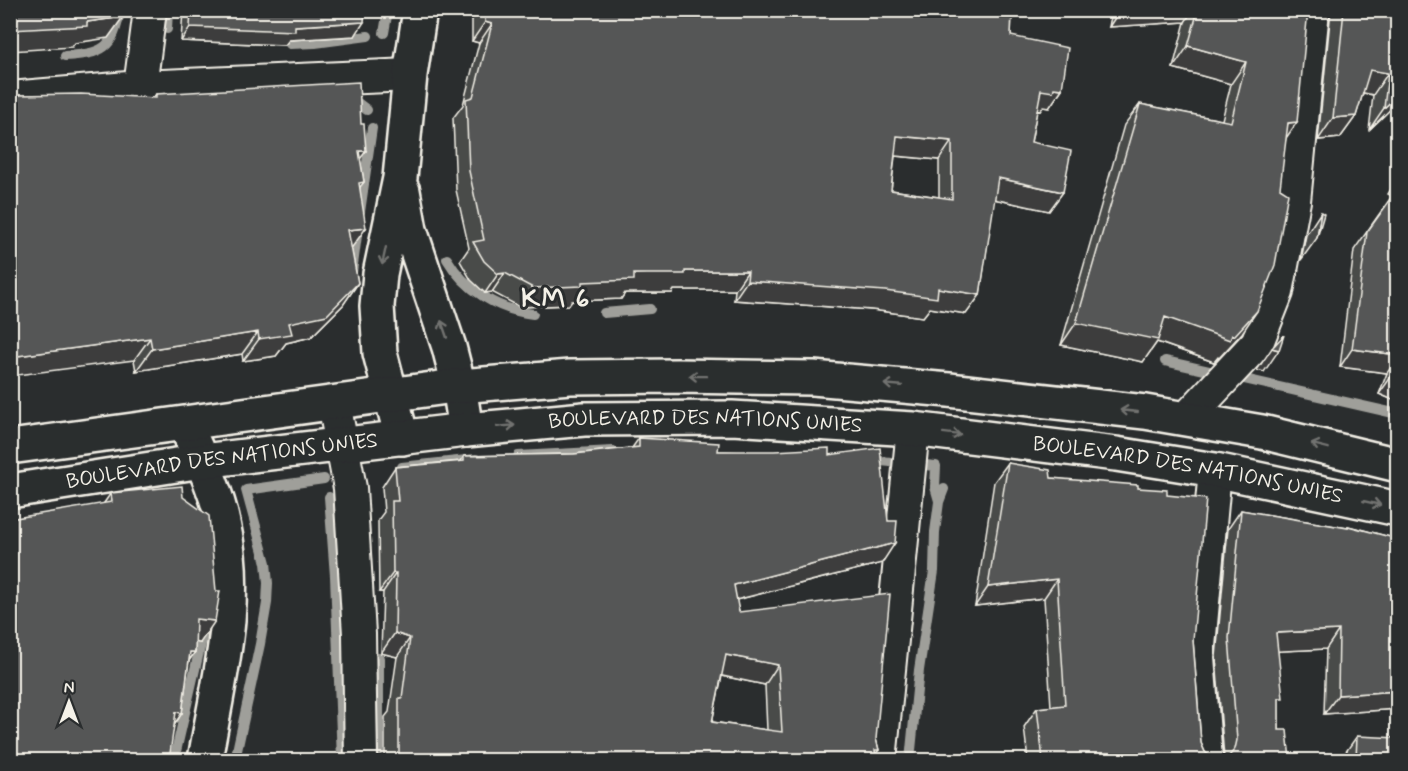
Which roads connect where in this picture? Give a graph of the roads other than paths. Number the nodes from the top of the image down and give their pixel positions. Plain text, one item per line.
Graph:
1 (150, 10) edge
2 (420, 10) edge
3 (1313, 10) edge
4 (410, 75) junction
5 (140, 87) junction
6 (10, 98) edge
7 (400, 178) junction
8 (459, 386) junction
9 (391, 393) junction
10 (334, 403) junction
11 (1186, 419) junction
12 (185, 424) junction
13 (914, 429) junction
14 (466, 430) junction
15 (402, 438) junction
16 (343, 445) junction
17 (10, 447) edge
18 (202, 461) junction
19 (1398, 465) edge
20 (1215, 470) junction
21 (10, 490) edge
22 (1398, 509) edge
23 (205, 760) edge
24 (361, 760) edge
25 (880, 760) edge
26 (1206, 760) edge

1 - 5 street
2 - 4 main road
3 - 11 street
4 - 5 street
4 - 7 main road
5 - 6 street
8 -> 7 main road
7 -> 9 main road
8 - 9 main road, BOULEVARD DES NATIONS UNIES
11 -> 8 main road, BOULEVARD DES NATIONS UNIES
8 - 14 main road
9 - 10 main road, BOULEVARD DES NATIONS UNIES
9 - 15 main road
10 - 12 main road, BOULEVARD DES NATIONS UNIES
10 - 16 street
19 -> 11 main road, BOULEVARD DES NATIONS UNIES
12 - 17 main road, BOULEVARD DES NATIONS UNIES
12 - 18 main road
14 -> 13 main road, BOULEVARD DES NATIONS UNIES
13 -> 20 main road, BOULEVARD DES NATIONS UNIES
13 - 25 street
14 - 15 main road, BOULEVARD DES NATIONS UNIES
15 - 16 main road, BOULEVARD DES NATIONS UNIES
16 - 18 main road, BOULEVARD DES NATIONS UNIES
16 - 24 street
18 - 21 main road, BOULEVARD DES NATIONS UNIES
18 - 23 main road
20 -> 22 main road, BOULEVARD DES NATIONS UNIES
20 - 26 street

